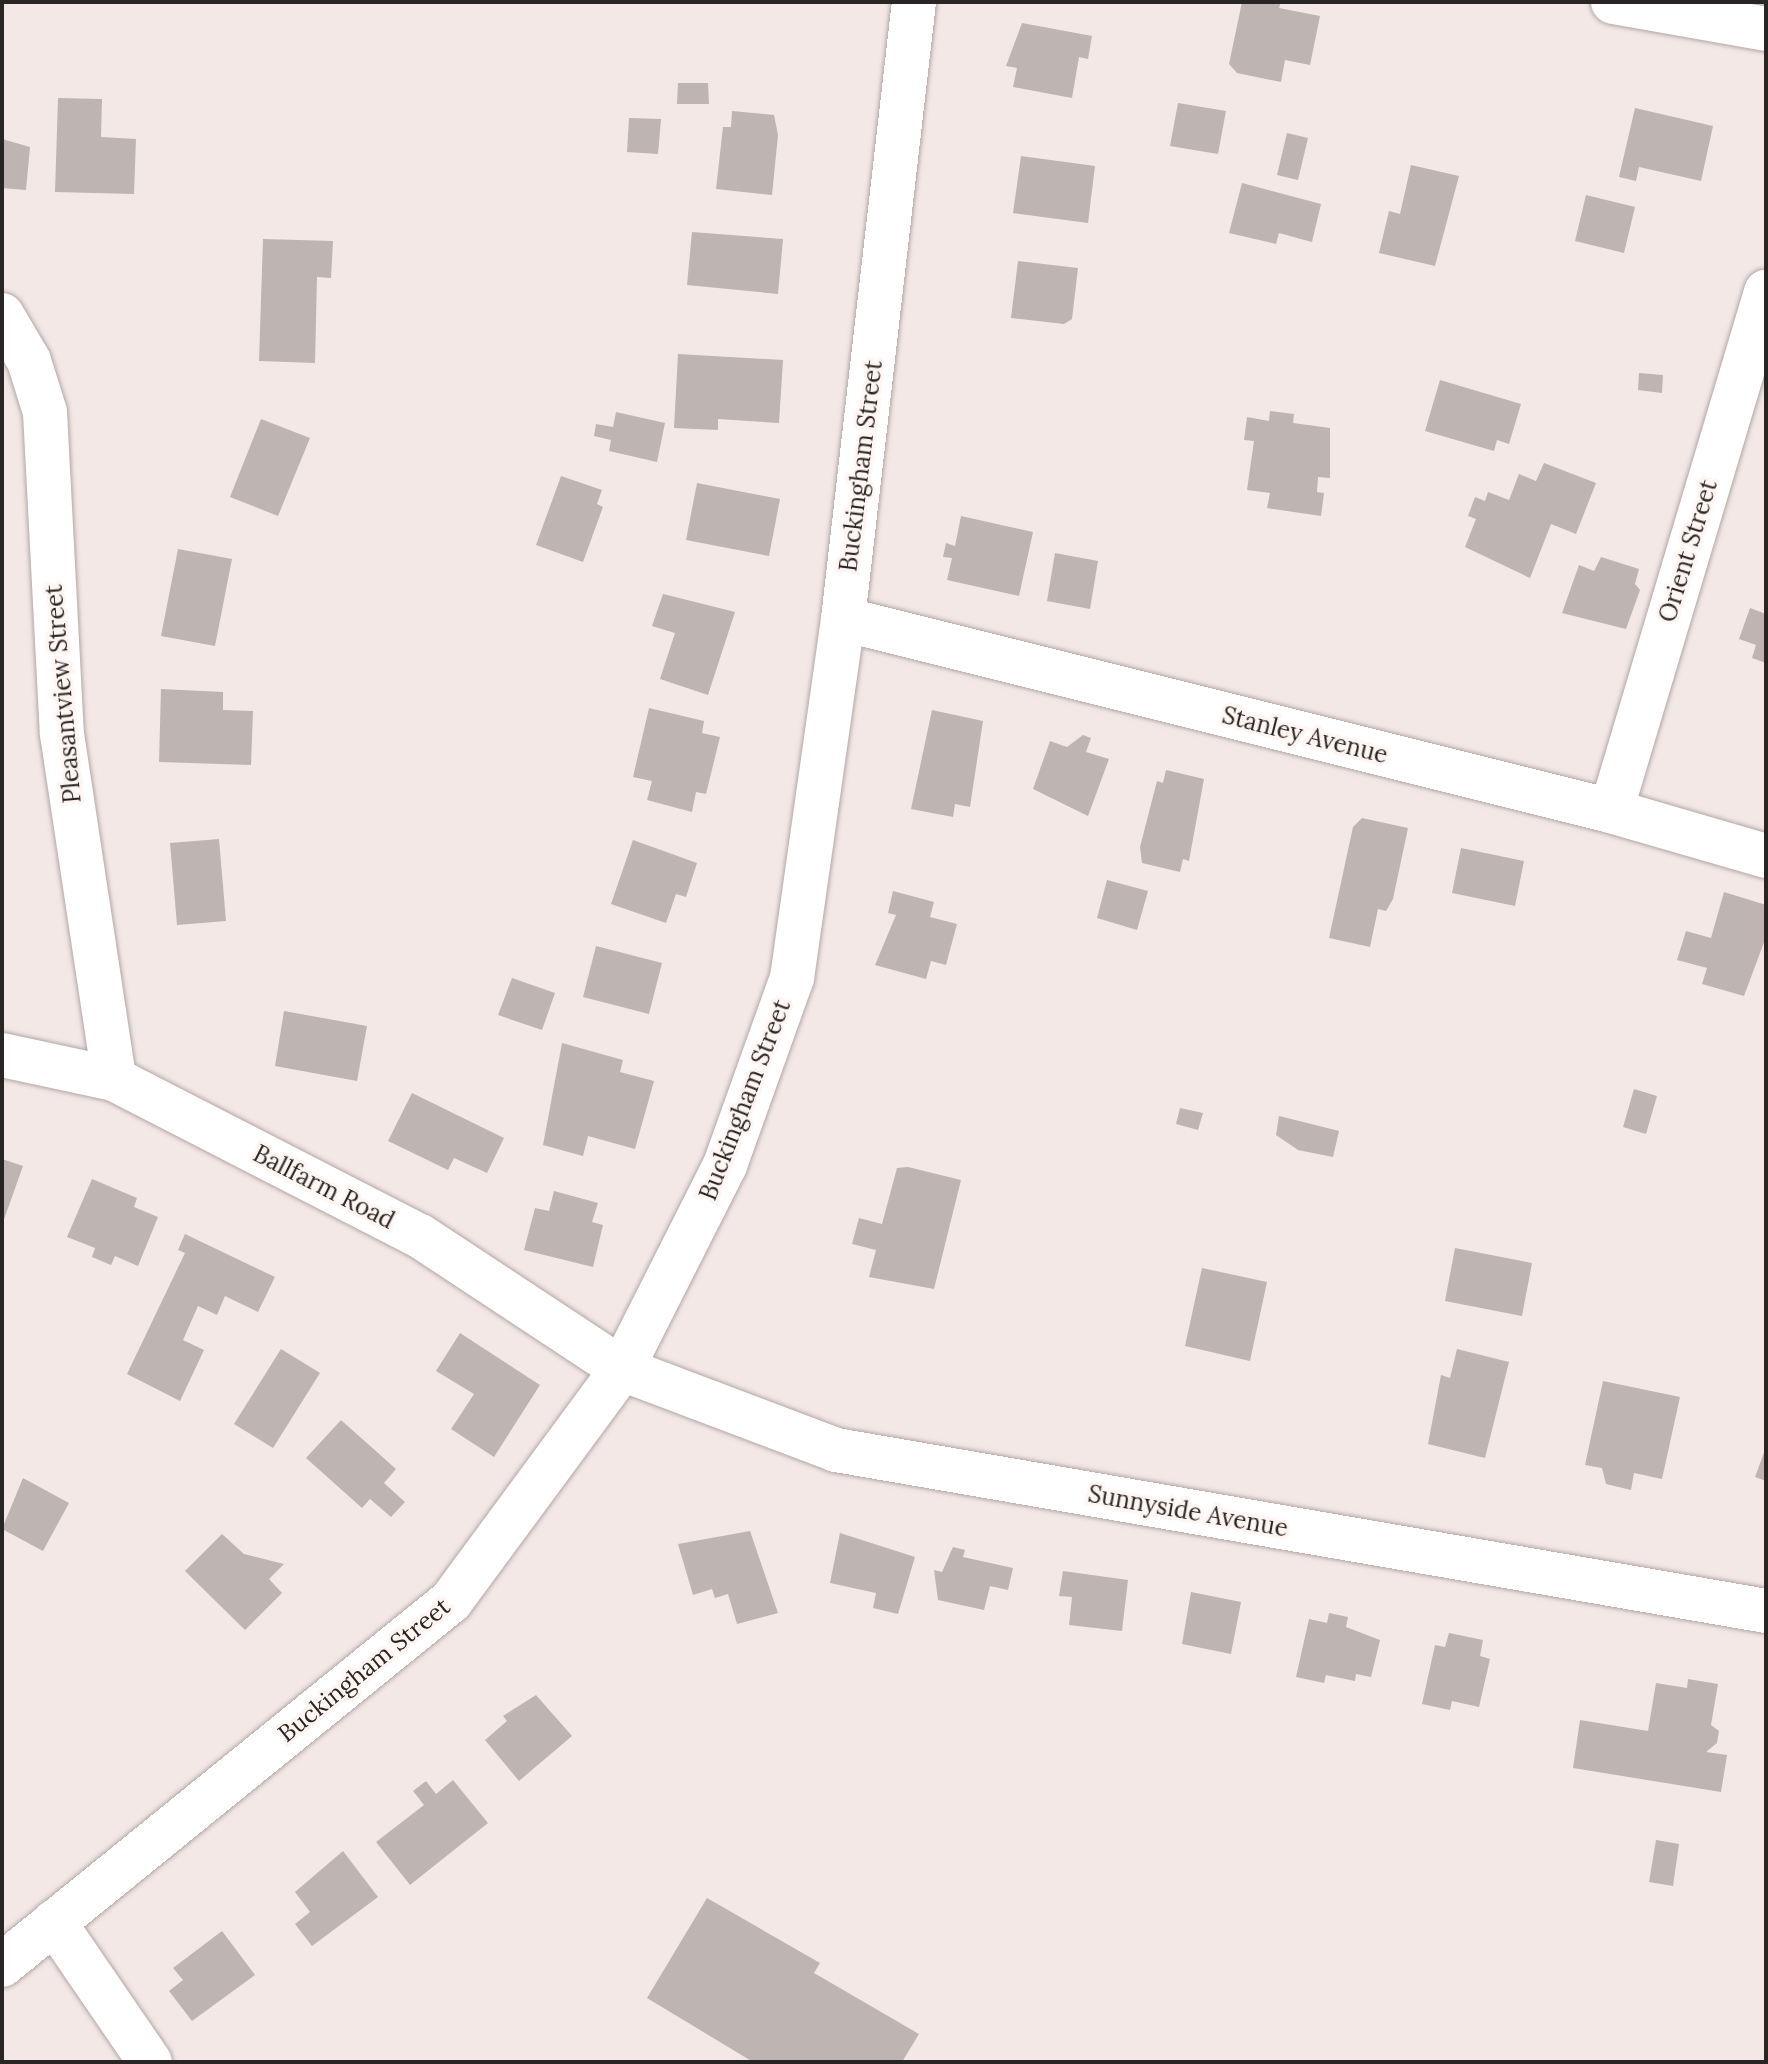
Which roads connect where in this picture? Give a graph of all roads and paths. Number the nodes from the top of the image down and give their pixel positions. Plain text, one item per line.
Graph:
1 (914, 2) edge
2 (1613, 2) edge
3 (1766, 29) edge
4 (1766, 292) edge
5 (2, 315) edge
6 (843, 619) junction
7 (1611, 811) junction
8 (1766, 856) edge
9 (2, 1055) edge
10 (114, 1079) junction
11 (622, 1369) junction
12 (1766, 1611) edge
13 (54, 1922) junction
14 (2, 1965) edge
15 (150, 2062) edge

1 - 6 street, Buckingham Street
2 - 3 street
4 - 7 street, Orient Street
5 - 10 street, Pleasantview Street
6 - 7 street, Stanley Avenue
6 - 11 street, Buckingham Street
7 - 8 street, Stanley Avenue
9 - 10 street, Ballfarm Road
10 - 11 street, Ballfarm Road
11 - 12 street, Sunnyside Avenue
11 - 13 street, Buckingham Street
13 - 14 street, Buckingham Street
13 - 15 street

